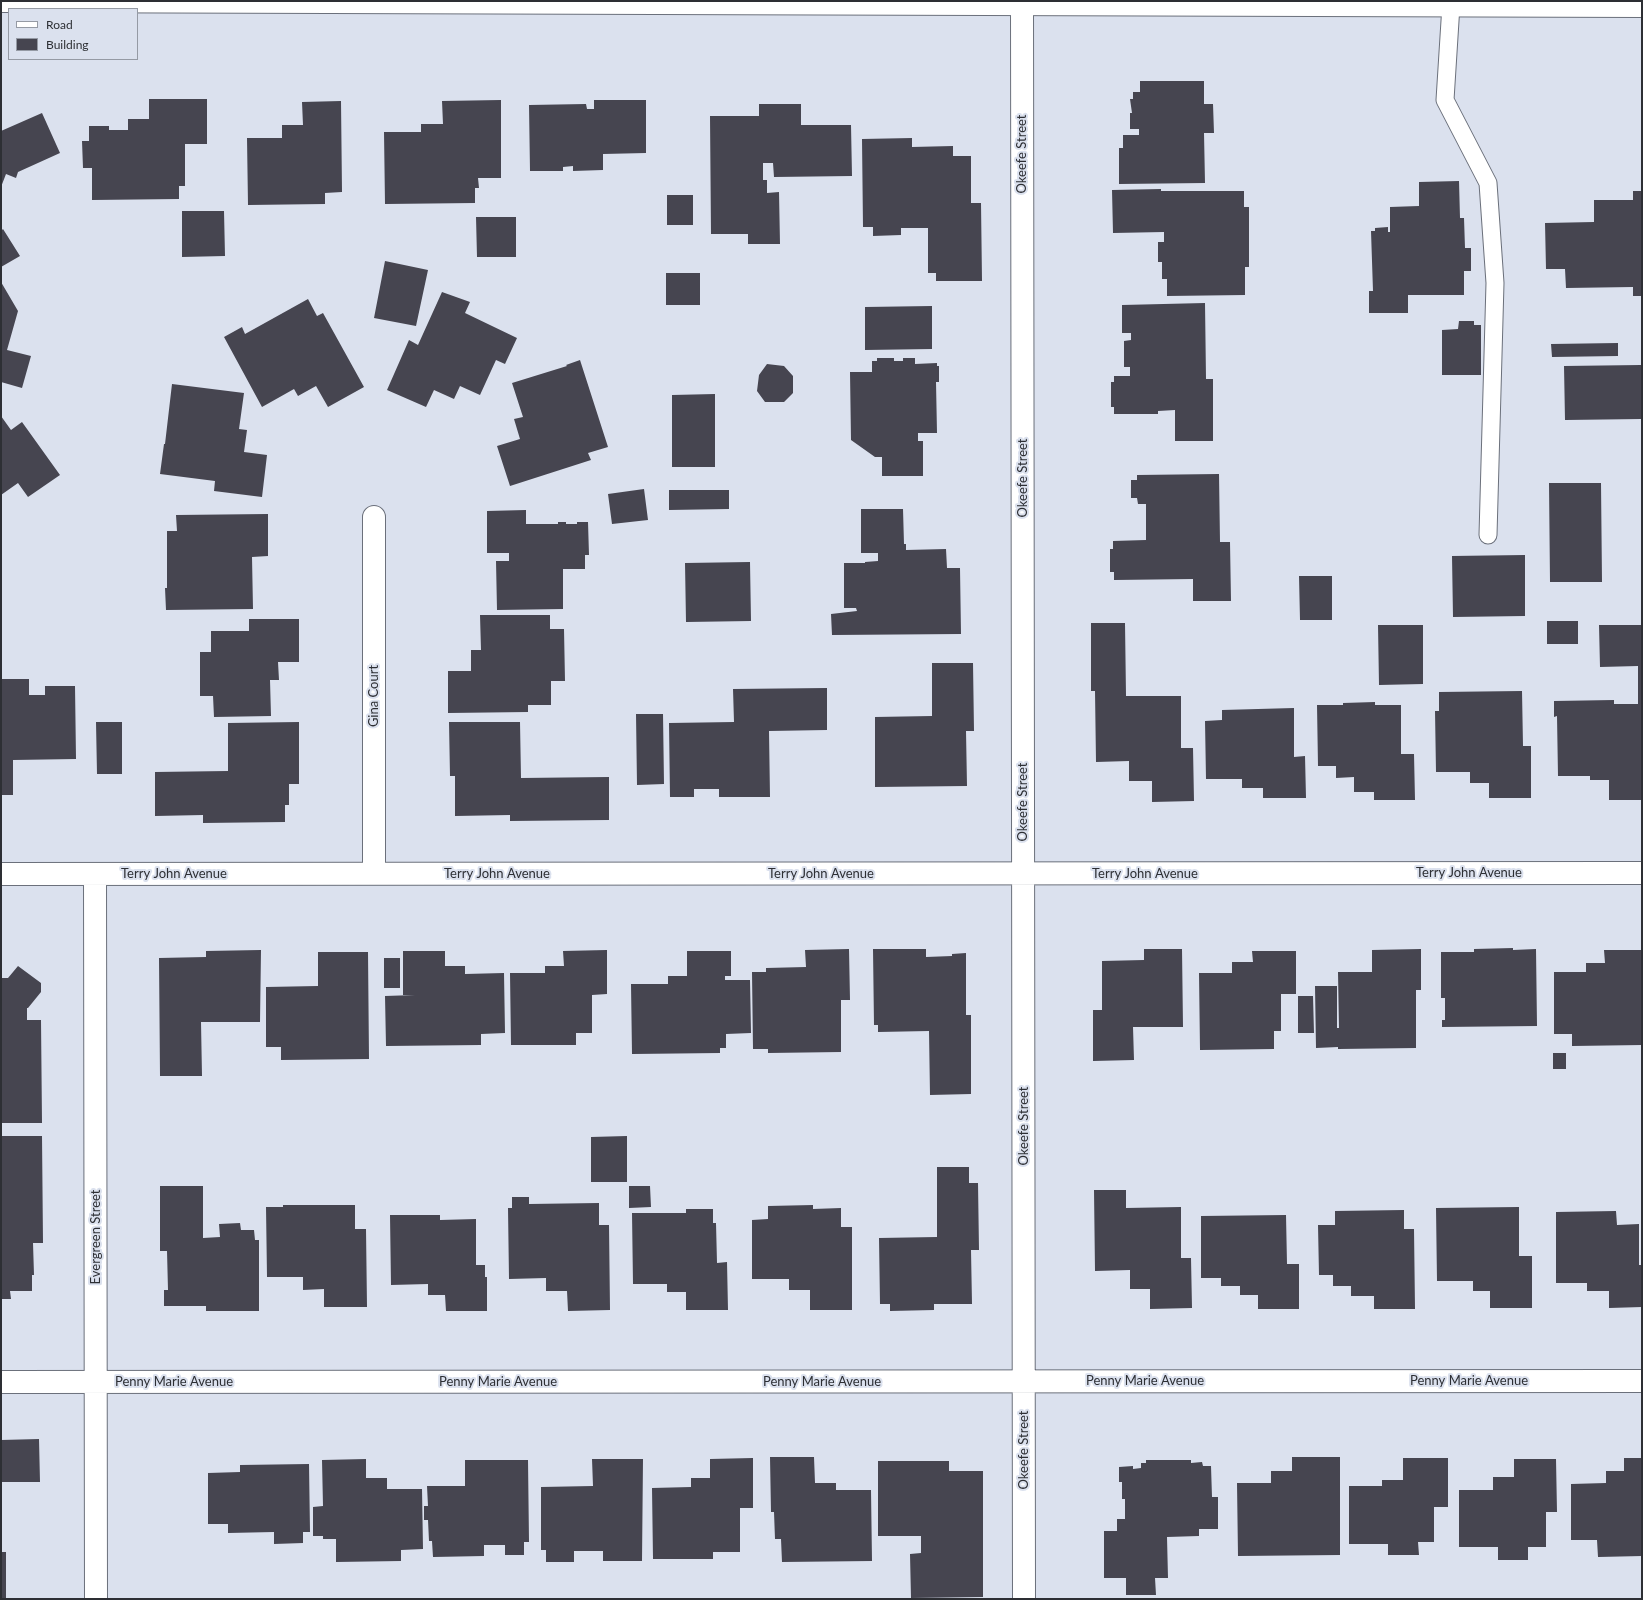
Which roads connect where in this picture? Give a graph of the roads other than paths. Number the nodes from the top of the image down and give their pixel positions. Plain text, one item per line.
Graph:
1 (1, 1) edge
2 (478, 2) edge
3 (1032, 3) edge
4 (1451, 5) junction
5 (1642, 6) edge
6 (374, 517) dead end
7 (1488, 535) dead end
8 (1642, 873) edge
9 (1, 874) edge
10 (95, 874) junction
11 (374, 874) junction
12 (1023, 874) junction
13 (1642, 1381) edge
14 (1, 1382) edge
15 (96, 1382) junction
16 (1024, 1382) junction
17 (96, 1599) edge
18 (1024, 1599) edge

1 - 2 street
2 - 3 street
3 - 4 street
3 - 12 street, Okeefe Street
4 - 5 street
4 - 7 lane
6 - 11 street, Gina Court
8 - 12 street, Terry John Avenue
9 - 10 street, Terry John Avenue
10 - 11 street, Terry John Avenue
10 - 15 street, Evergreen Street
11 - 12 street, Terry John Avenue
12 - 16 street, Okeefe Street
13 - 16 street, Penny Marie Avenue
14 - 15 street, Penny Marie Avenue
15 - 16 street, Penny Marie Avenue
15 - 17 street, Evergreen Street
16 - 18 street, Okeefe Street

